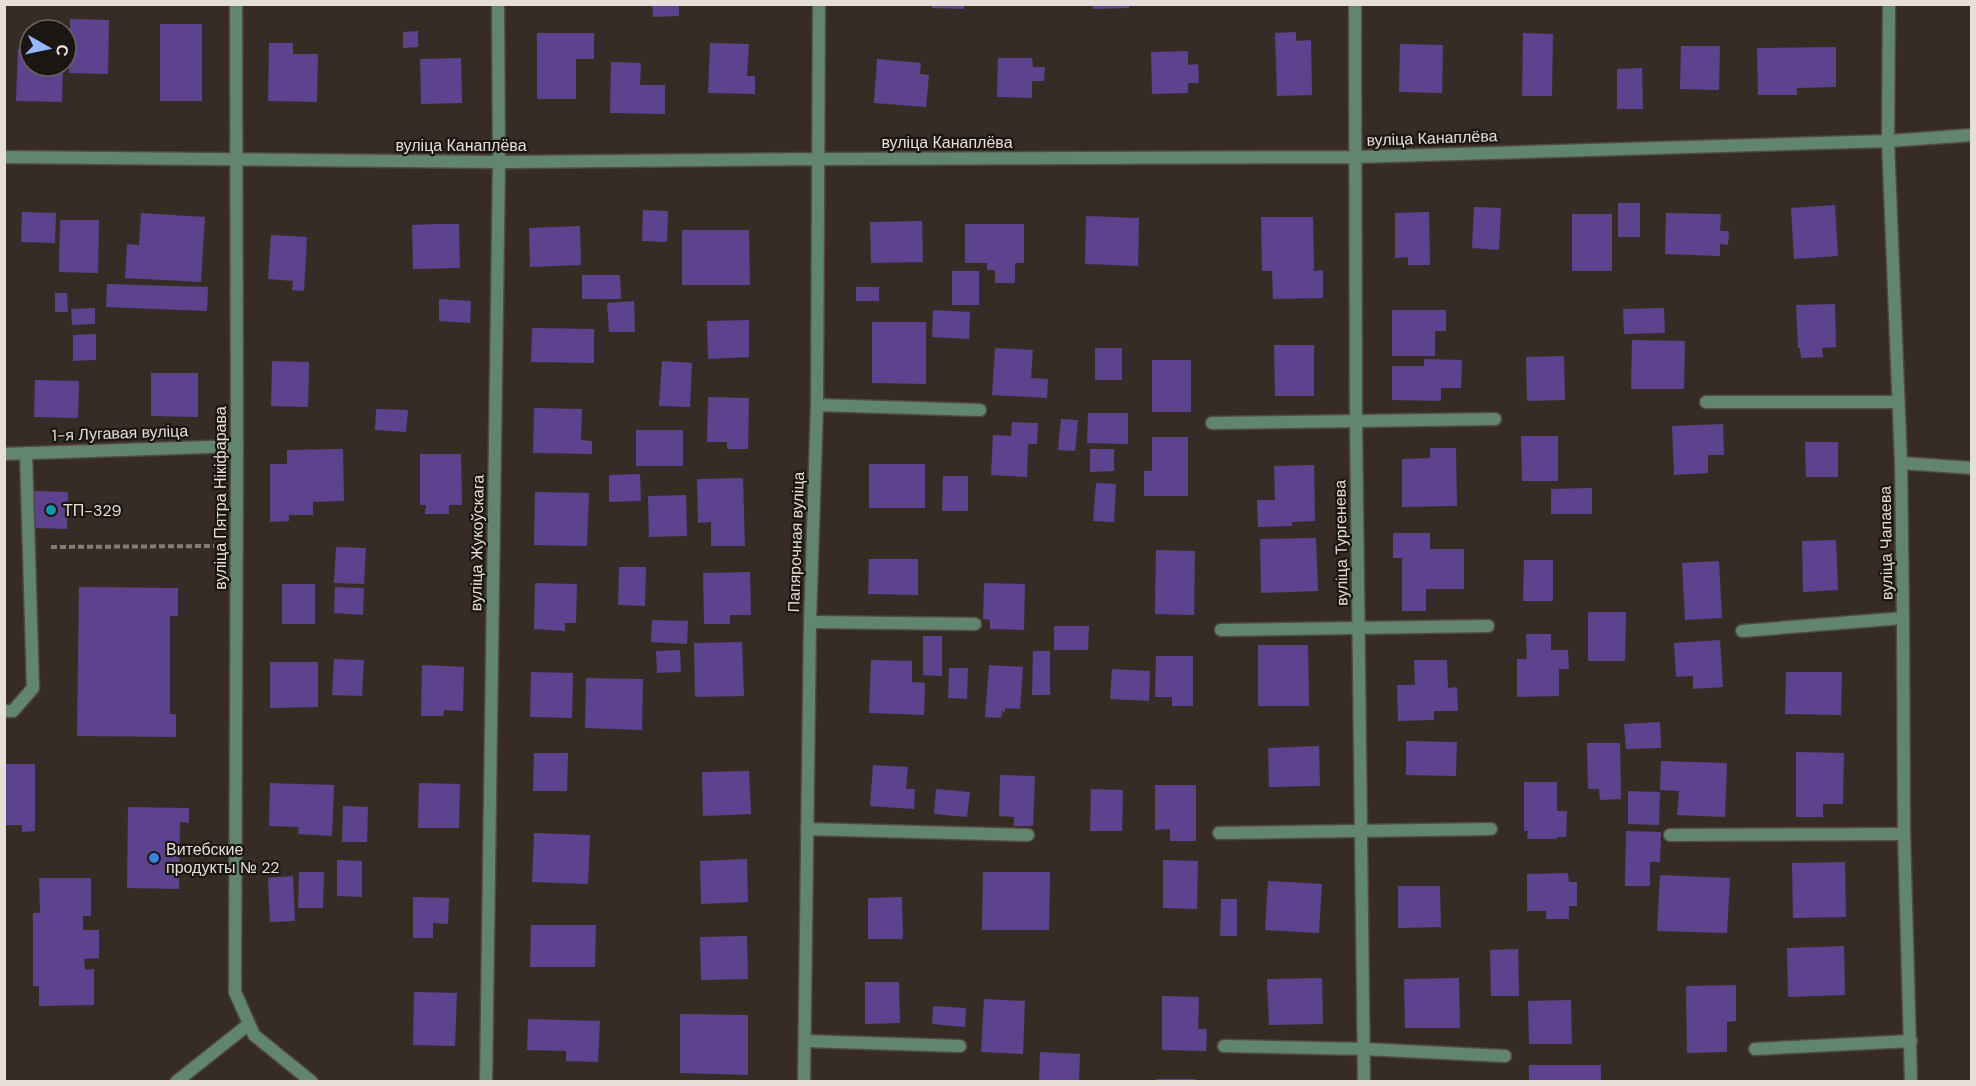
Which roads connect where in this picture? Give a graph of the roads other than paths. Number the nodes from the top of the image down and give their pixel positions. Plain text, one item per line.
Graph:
1 (236, 4) edge
2 (498, 4) edge
3 (819, 4) edge
4 (1355, 4) edge
5 (1889, 4) edge
6 (1971, 135) edge
7 (1888, 141) junction
8 (4, 157) edge
9 (1356, 157) junction
10 (236, 159) junction
11 (819, 159) junction
12 (499, 162) junction
13 (1706, 402) dead end
14 (1897, 402) junction
15 (817, 405) junction
16 (980, 410) dead end
17 (1495, 419) dead end
18 (1356, 421) junction
19 (1212, 423) dead end
20 (237, 446) junction
21 (26, 453) junction
22 (4, 454) edge
23 (1901, 463) junction
24 (1971, 468) edge
25 (1904, 618) junction
26 (810, 622) junction
27 (975, 624) dead end
28 (1488, 626) dead end
29 (1359, 628) junction
30 (1221, 630) dead end
31 (1742, 631) dead end
32 (4, 711) edge
33 (807, 829) junction
34 (1491, 829) dead end
35 (1361, 832) junction
36 (1219, 833) dead end
37 (1904, 834) junction
38 (1028, 835) dead end
39 (1670, 835) dead end
40 (249, 1024) junction
41 (805, 1041) junction
42 (1911, 1041) junction
43 (960, 1046) dead end
44 (1224, 1046) dead end
45 (1364, 1049) junction
46 (1755, 1049) dead end
47 (1505, 1056) dead end
48 (176, 1082) edge
49 (312, 1082) edge
50 (486, 1082) edge
51 (804, 1082) edge
52 (1364, 1082) edge
53 (1911, 1082) edge

1 - 10 street, вуліца Пятра Нікіфарава
2 - 12 street, вуліца Жукоўскага
3 - 11 street, Папярочная вуліца
4 - 9 street, вуліца Тургенева
5 - 7 street, вуліца Чапаева
6 - 7 street, вуліца Канаплёва
7 - 9 street, вуліца Канаплёва
7 - 14 street, вуліца Чапаева
8 - 10 street, вуліца Канаплёва
9 - 11 street, вуліца Канаплёва
9 - 18 street, вуліца Тургенева
10 - 12 street, вуліца Канаплёва
10 - 20 street, вуліца Пятра Нікіфарава
11 - 12 street, вуліца Канаплёва
11 - 15 street, Папярочная вуліца
12 - 50 street, вуліца Жукоўскага
13 - 14 street
14 - 23 street, вуліца Чапаева
15 - 16 street
15 - 26 street, Папярочная вуліца
17 - 18 street
18 - 19 street
18 - 29 street, вуліца Тургенева
20 - 21 street, 1-я Лугавая вуліца
20 - 40 street, вуліца Пятра Нікіфарава
21 - 22 street, 1-я Лугавая вуліца
21 - 32 street
23 - 24 street
23 - 25 street, вуліца Чапаева
25 - 31 street
25 - 37 street, вуліца Чапаева
26 - 27 street
26 - 33 street, Папярочная вуліца
28 - 29 street
29 - 30 street
29 - 35 street, вуліца Тургенева
33 - 38 street
33 - 41 street, Папярочная вуліца
34 - 35 street
35 - 36 street
35 - 45 street, вуліца Тургенева
37 - 39 street
37 - 42 street, вуліца Чапаева
40 - 48 street
40 - 49 street
41 - 43 street
41 - 51 street, Папярочная вуліца
42 - 46 street
42 - 53 street, вуліца Чапаева
44 - 45 street
45 - 47 street
45 - 52 street, вуліца Тургенева

